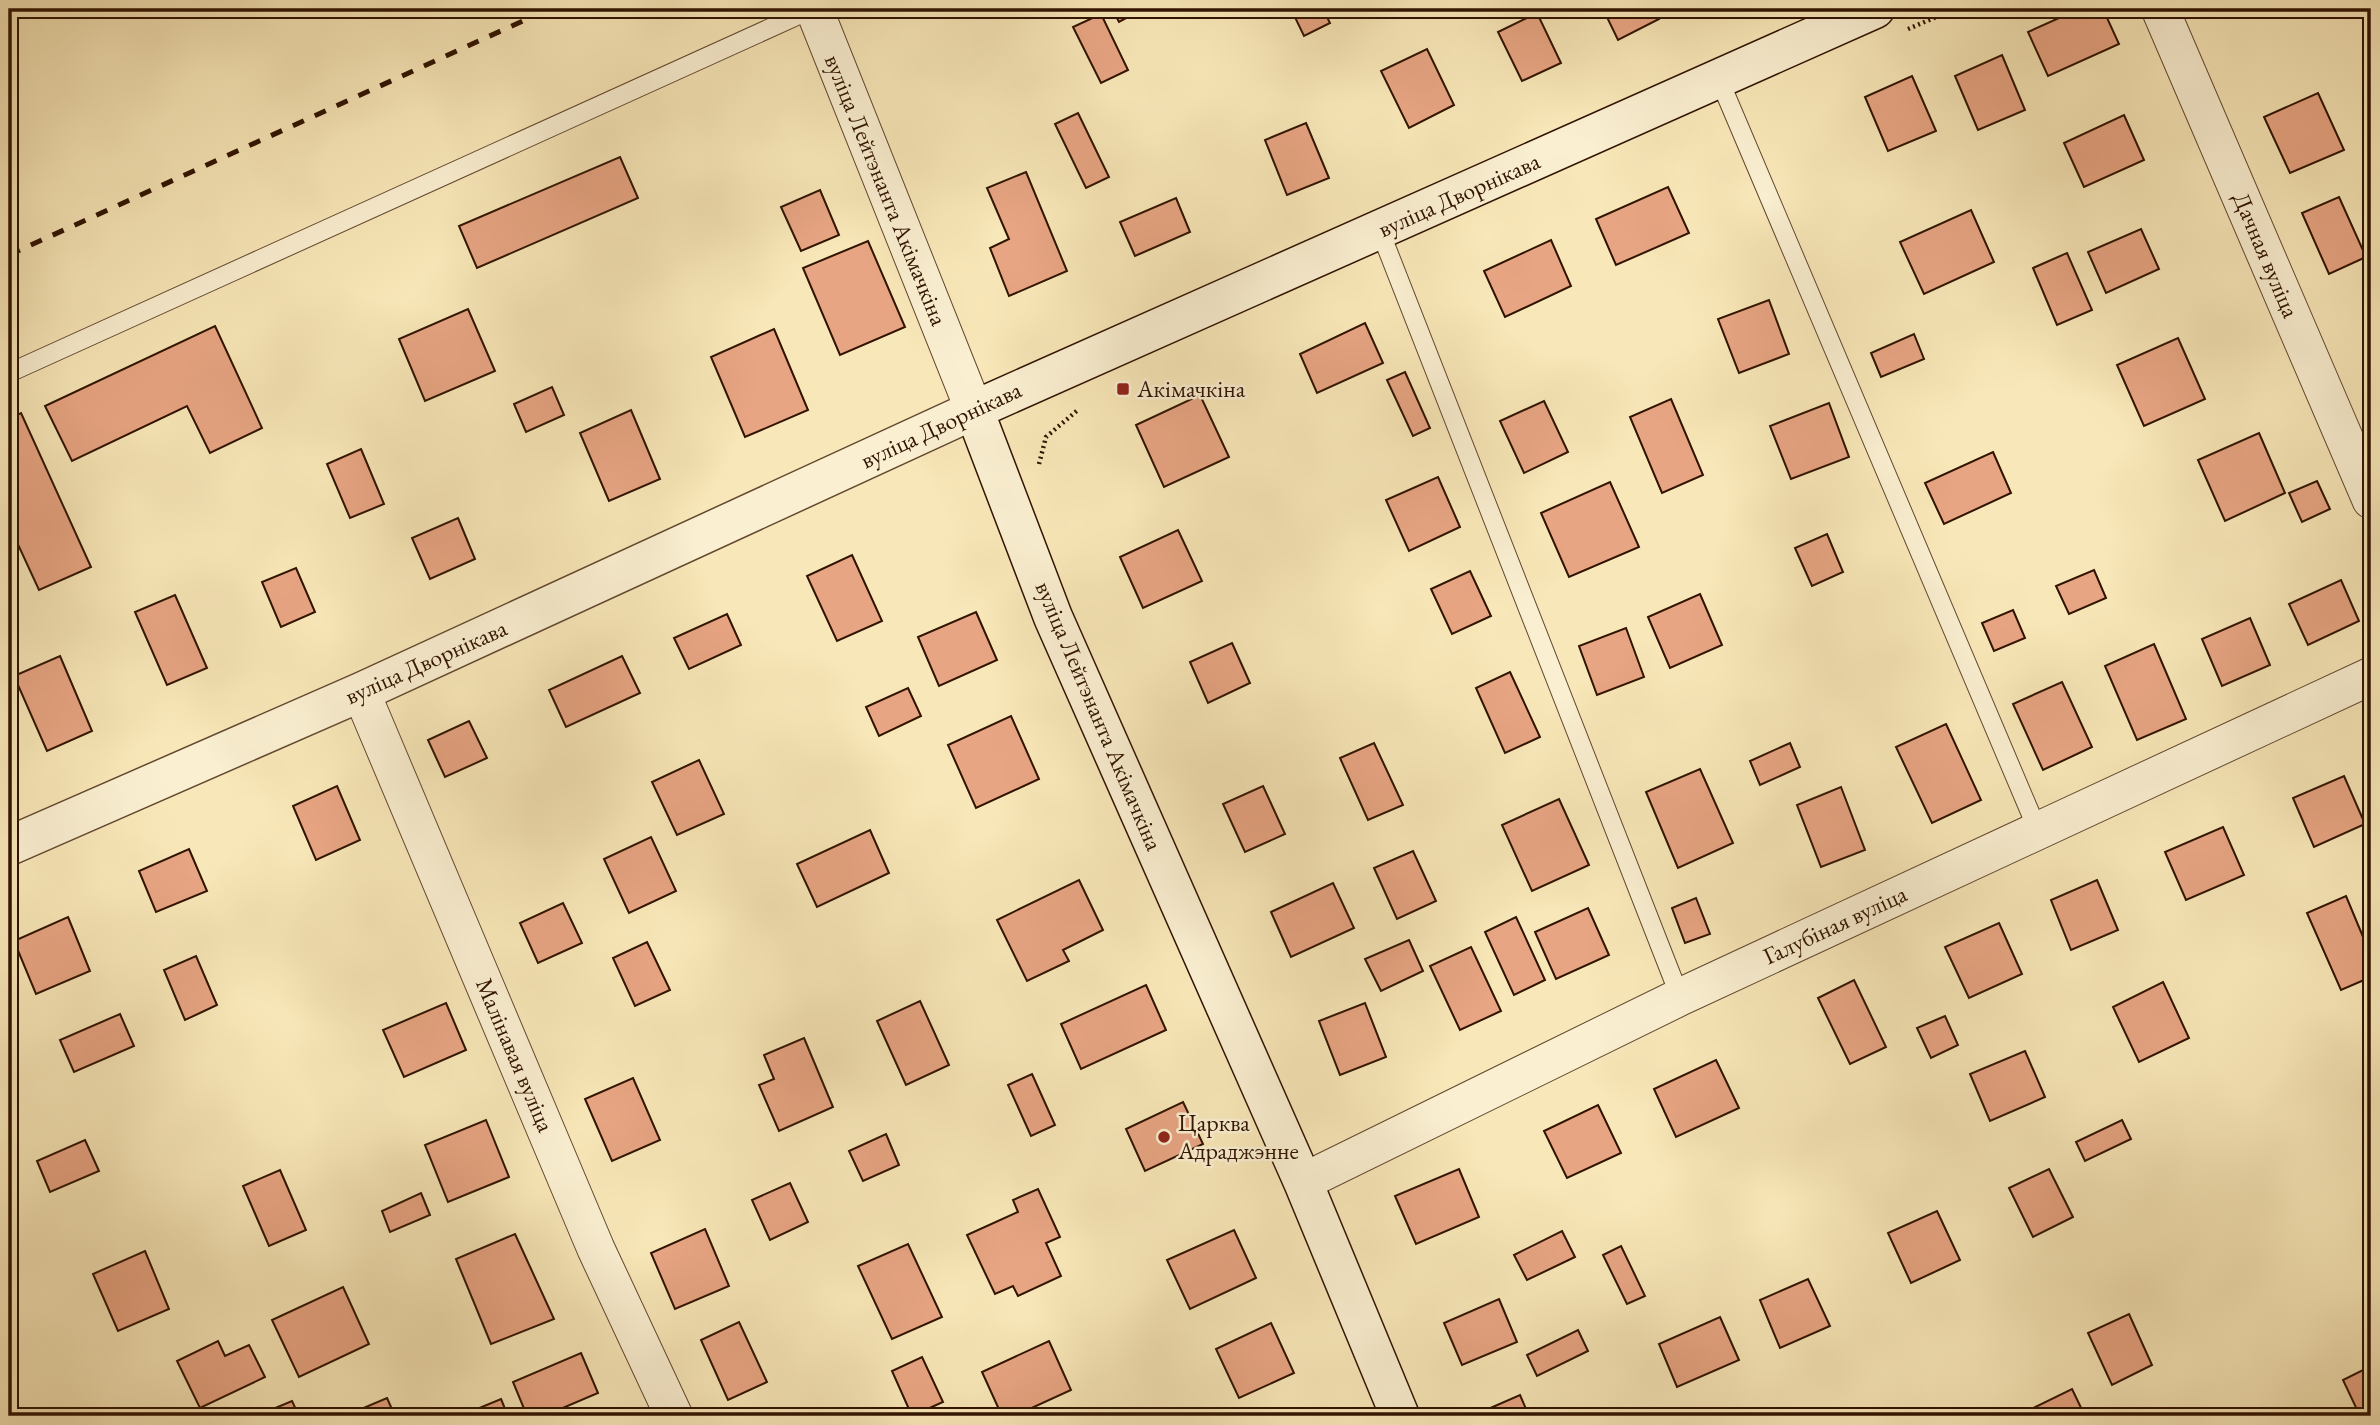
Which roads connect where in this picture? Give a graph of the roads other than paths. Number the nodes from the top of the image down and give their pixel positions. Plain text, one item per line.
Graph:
1 (813, 9) edge
2 (2161, 9) edge
3 (1890, 20) edge
4 (1719, 79) junction
5 (1380, 231) junction
6 (9, 373) edge
7 (974, 410) junction
8 (2371, 500) edge
9 (2371, 676) edge
10 (361, 692) junction
11 (2038, 831) junction
12 (9, 846) edge
13 (1680, 997) junction
14 (1303, 1182) junction
15 (674, 1416) edge
16 (1400, 1416) edge

1 - 6 lane
1 - 7 street, вуліца Лейтэнанта Акімачкіна
2 - 8 street, Дачная вуліца
3 - 4 main road, вуліца Дворнікава
4 - 5 main road, вуліца Дворнікава
4 - 11 lane
5 - 7 main road, вуліца Дворнікава
5 - 13 lane
7 - 10 main road, вуліца Дворнікава
7 - 14 main road, вуліца Лейтэнанта Акімачкіна
9 - 11 street, Галубіная вуліца
10 - 12 main road, вуліца Дворнікава
10 - 15 street, Малінавая вуліца
11 - 13 street, Галубіная вуліца
13 - 14 street, Галубіная вуліца
14 - 16 main road, вуліца Лейтэнанта Акімачкіна

